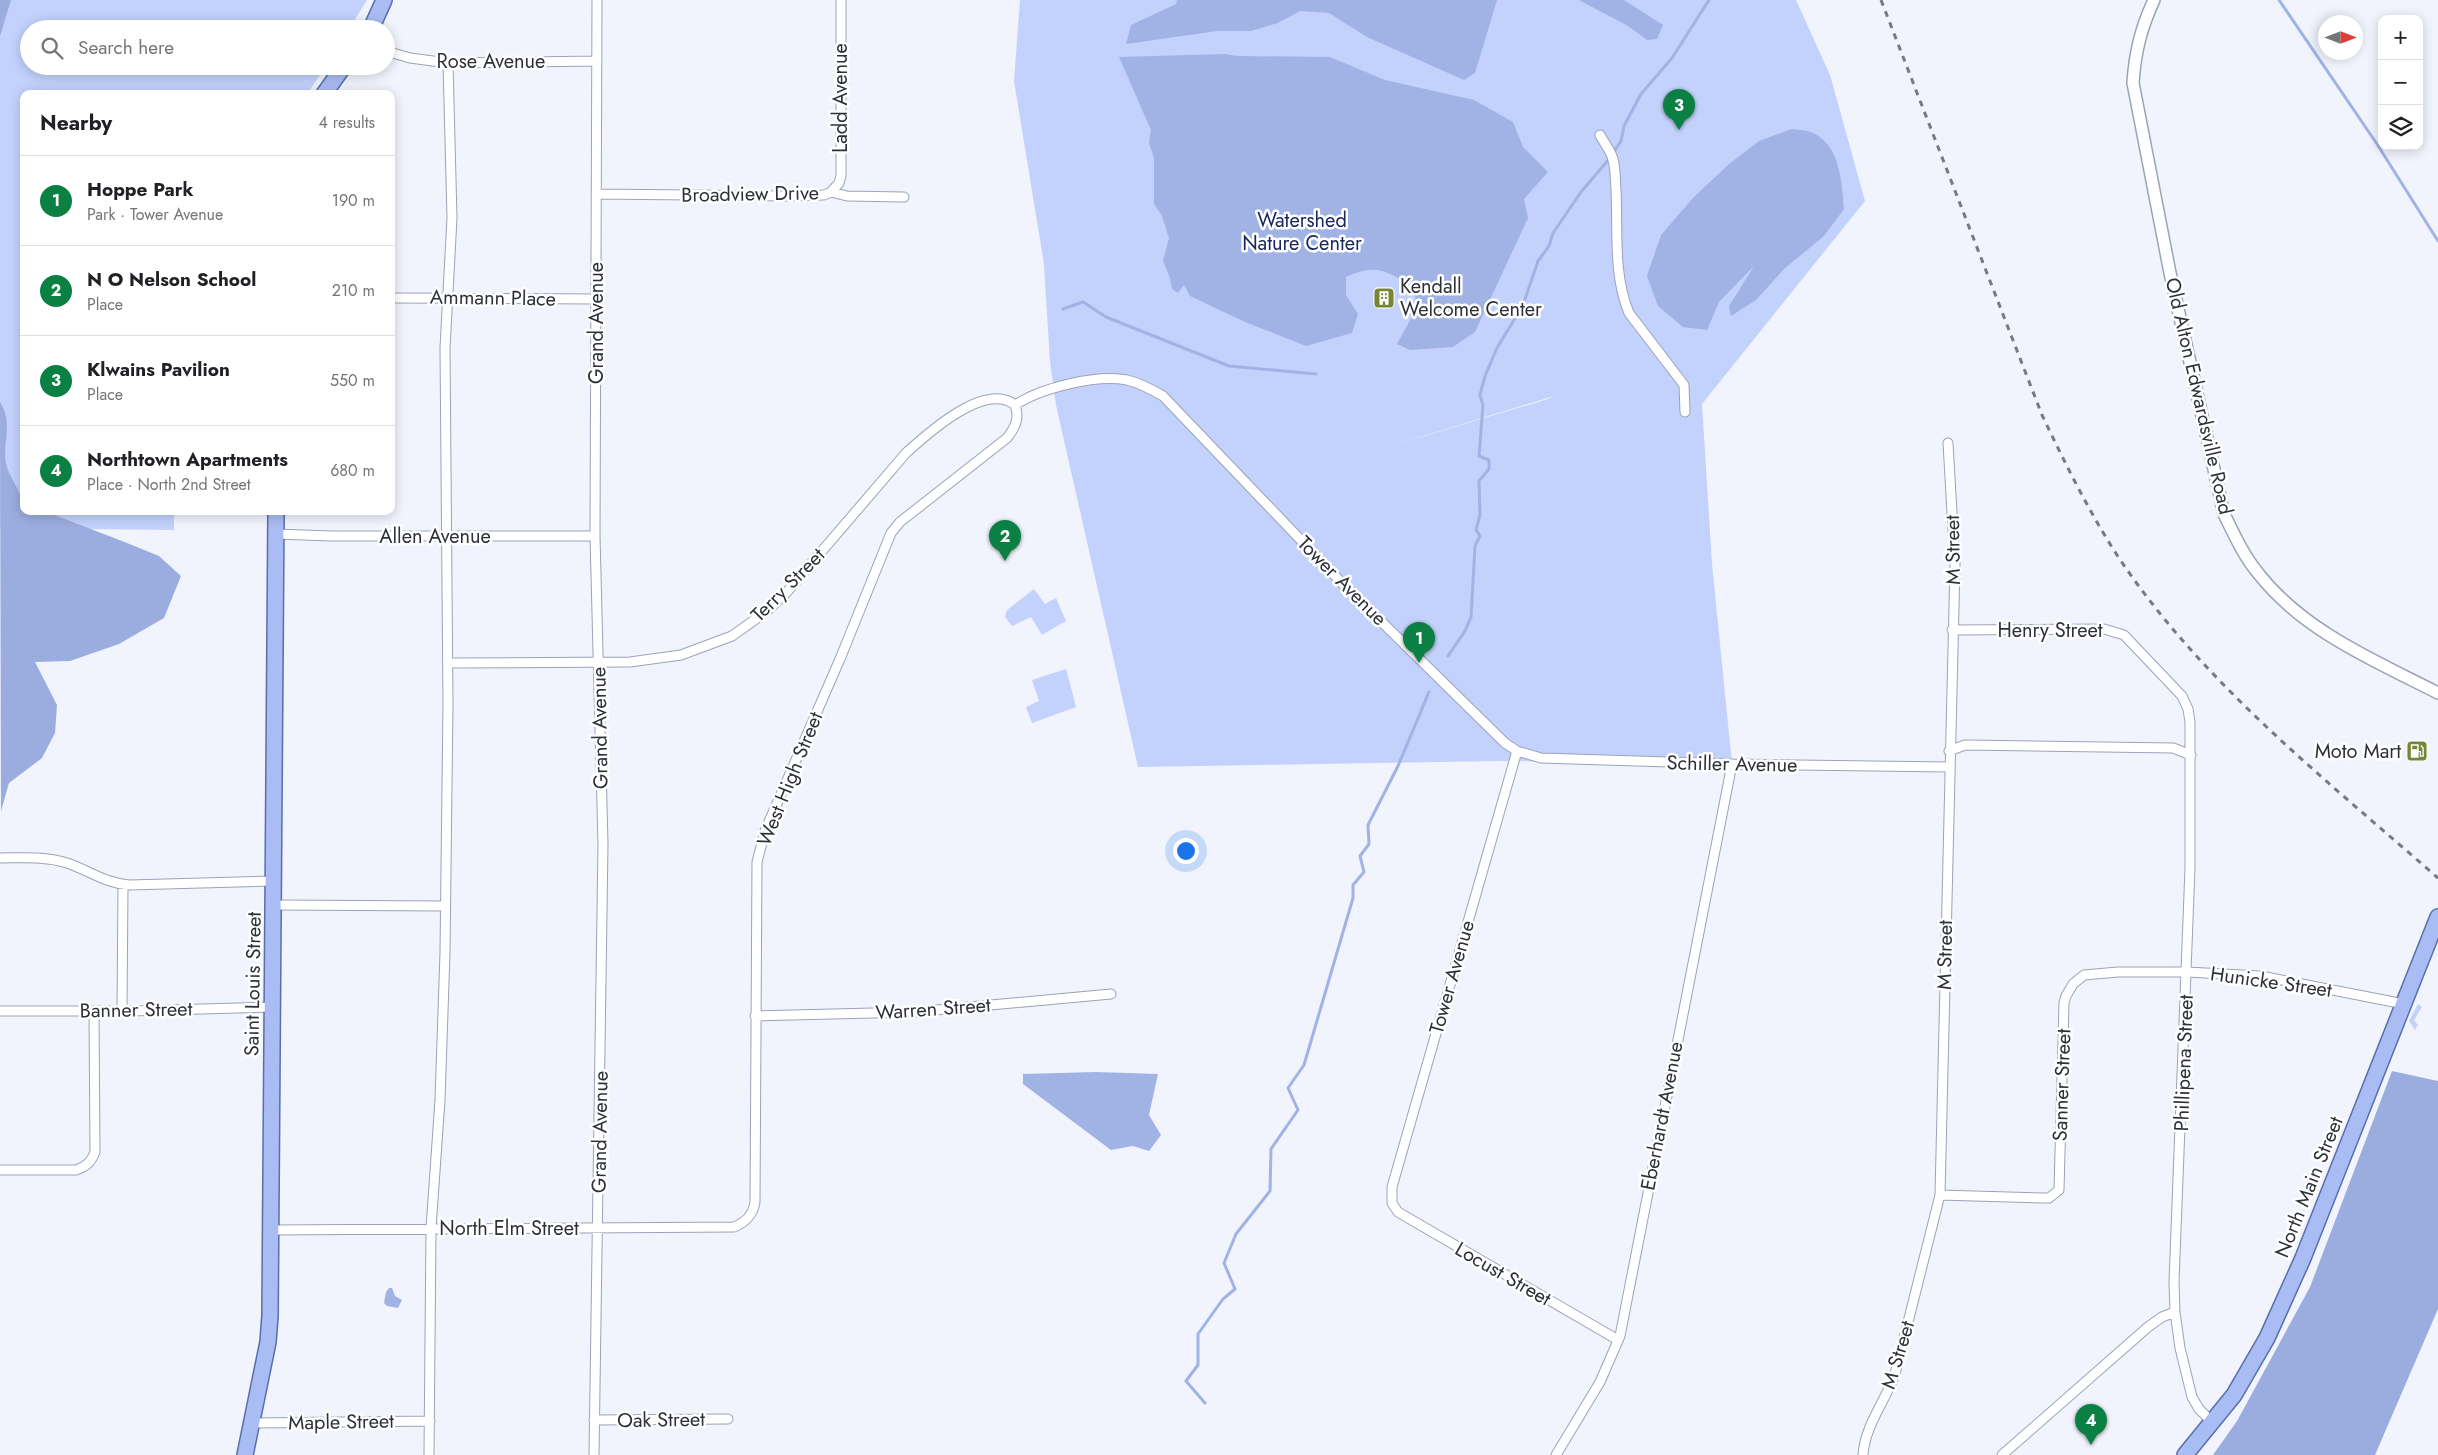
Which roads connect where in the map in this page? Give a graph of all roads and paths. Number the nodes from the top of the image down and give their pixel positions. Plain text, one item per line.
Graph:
1 (384, 0) edge
2 (597, 0) edge
3 (841, 0) edge
4 (2154, 0) edge
5 (375, 20) edge
6 (395, 54) edge
7 (597, 61) junction
8 (448, 63) junction
9 (338, 75) edge
10 (327, 90) edge
11 (1600, 135) dead end
12 (831, 192) junction
13 (596, 194) junction
14 (904, 197) dead end
15 (448, 297) junction
16 (395, 298) edge
17 (596, 299) junction
18 (1014, 406) junction
19 (1685, 412) dead end
20 (1948, 443) dead end
21 (276, 515) edge
22 (276, 534) junction
23 (445, 535) junction
24 (595, 536) junction
25 (1952, 630) junction
26 (448, 662) junction
27 (598, 662) junction
28 (2438, 693) edge
29 (2182, 696) joint
30 (1517, 751) junction
31 (1949, 751) junction
32 (2191, 755) junction
33 (1732, 764) junction
34 (1949, 767) junction
35 (0, 858) edge
36 (273, 880) junction
37 (123, 884) junction
38 (273, 905) junction
39 (445, 906) junction
40 (2436, 922) edge
41 (2187, 972) junction
42 (2077, 978) joint
43 (1111, 994) dead end
44 (2404, 1004) junction
45 (272, 1007) junction
46 (0, 1011) edge
47 (94, 1011) junction
48 (122, 1011) junction
49 (755, 1016) junction
50 (0, 1170) edge
51 (1940, 1195) junction
52 (1392, 1203) joint
53 (745, 1221) joint
54 (431, 1228) junction
55 (598, 1228) junction
56 (271, 1230) junction
57 (2175, 1312) junction
58 (1618, 1340) junction
59 (728, 1419) dead end
60 (594, 1420) junction
61 (430, 1421) junction
62 (252, 1423) junction
63 (2214, 1423) junction
64 (245, 1455) edge
65 (430, 1455) edge
66 (594, 1455) edge
67 (1556, 1455) edge
68 (1863, 1455) edge
69 (2002, 1455) edge
70 (2185, 1455) edge

1 - 5 main road
2 - 7 street, Grand Avenue
3 - 12 street, Ladd Avenue
4 - 28 street, Old Alton Edwardsville Road
6 - 8 street, Rose Avenue
7 - 8 street, Rose Avenue
7 - 13 street, Grand Avenue
8 - 15 street
9 - 10 main road
11 - 19 street
12 - 13 street, Broadview Drive
12 - 14 street, Broadview Drive
13 - 17 street, Grand Avenue
15 - 16 street, Ammann Place
15 - 17 street, Ammann Place
15 - 23 street
17 - 24 street, Grand Avenue
18 - 27 street, Terry Street
18 - 30 street, Tower Avenue
18 - 49 street, West High Street
20 - 25 street, M Street
21 - 22 main road, Saint Louis Street
22 - 23 street, Allen Avenue
22 - 36 main road, Saint Louis Street
23 - 24 street, Allen Avenue
23 - 26 street
24 - 27 street, Grand Avenue
25 - 29 street, Henry Street
25 - 31 street, M Street
26 - 27 street, Terry Street
26 - 39 street
27 - 55 street, Grand Avenue
29 - 32 street, Phillipena Street
30 - 33 street, Schiller Avenue
30 - 52 street, Tower Avenue
31 - 32 street
31 - 34 street, M Street
32 - 41 street, Phillipena Street
33 - 34 street, Schiller Avenue
33 - 58 street, Eberhardt Avenue
34 - 51 street, M Street
35 - 37 street
36 - 37 street
36 - 38 main road, Saint Louis Street
37 - 48 street
38 - 39 street
38 - 45 main road, Saint Louis Street
39 - 54 street
40 - 44 main road, North Main Street
41 - 42 street, Hunicke Street
41 - 44 street, Hunicke Street
41 - 57 street, Phillipena Street
42 - 51 street, Sanner Street
43 - 49 street, Warren Street
44 - 63 main road, North Main Street
45 - 48 street, Banner Street
45 - 56 main road, Saint Louis Street
46 - 47 street, Banner Street
47 - 48 street, Banner Street
47 - 50 street
49 - 53 street, West High Street
51 - 68 street, M Street
52 - 58 street, Locust Street
53 - 55 street, North Elm Street
54 - 55 street, North Elm Street
54 - 56 street, North Elm Street
54 - 61 street
55 - 60 street, Grand Avenue
56 - 62 main road, Saint Louis Street
57 - 63 street, Phillipena Street
57 - 69 street
58 - 67 street, Eberhardt Avenue
59 - 60 street, Oak Street
60 - 66 street, Grand Avenue
61 - 62 street, Maple Street
61 - 65 street
62 - 64 main road, Saint Louis Street
63 - 70 main road, North Main Street

